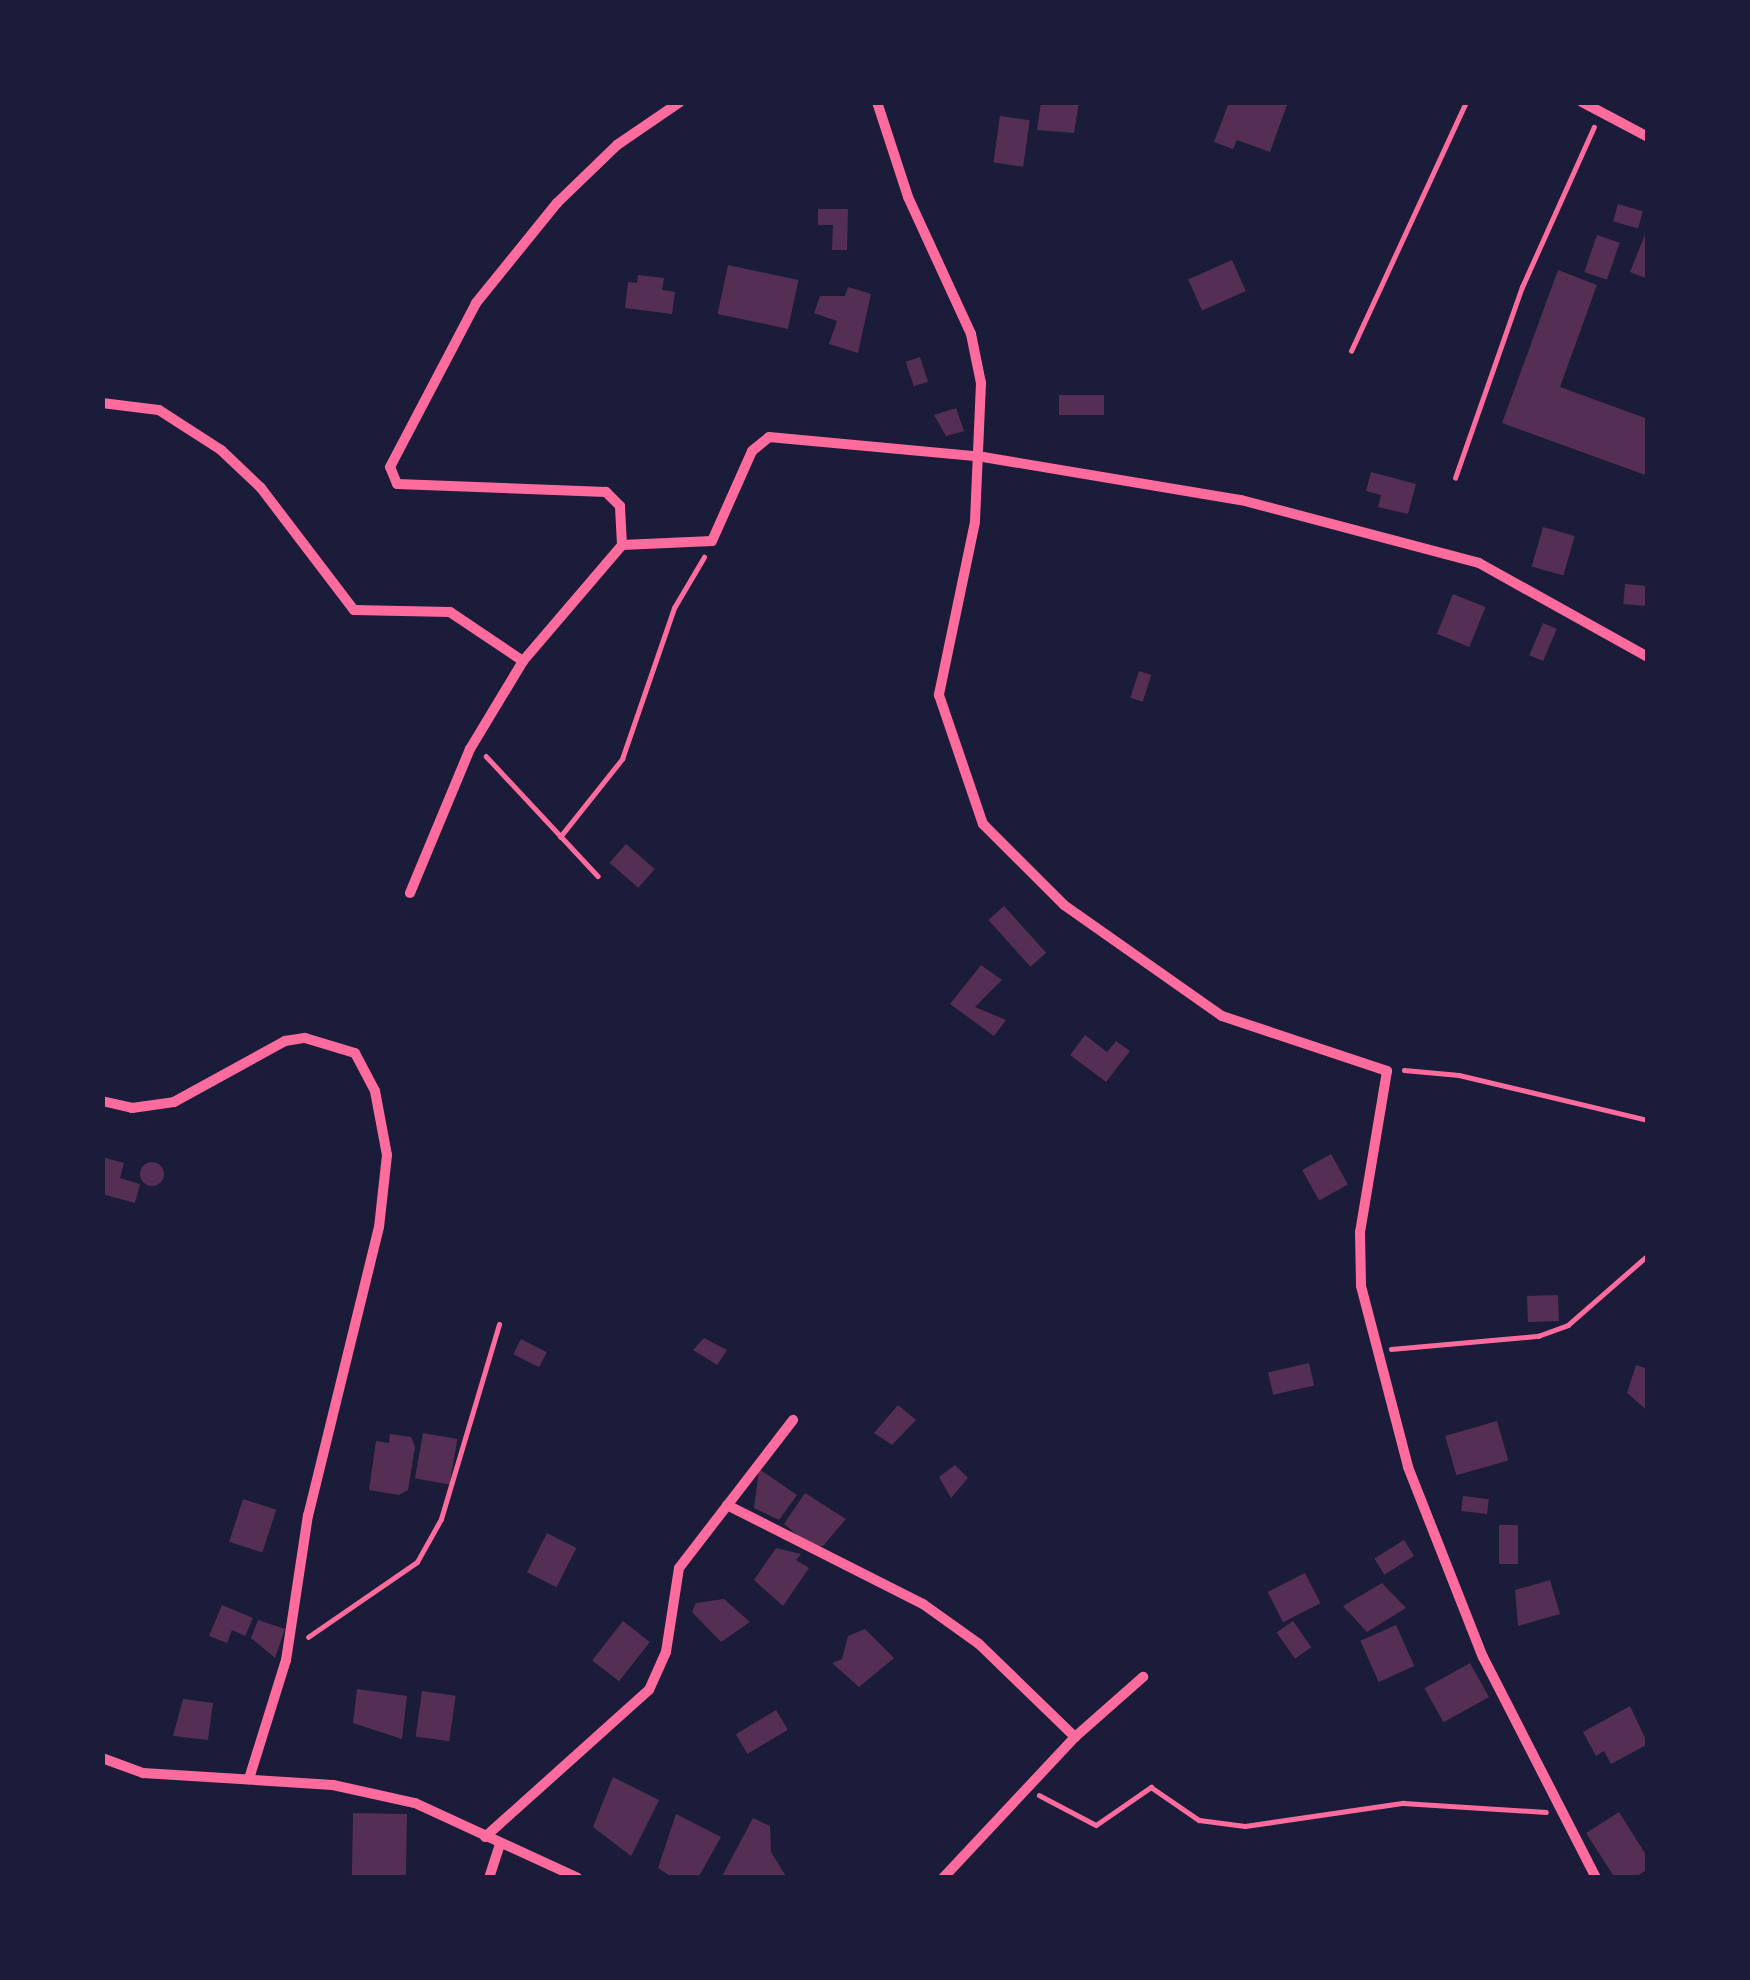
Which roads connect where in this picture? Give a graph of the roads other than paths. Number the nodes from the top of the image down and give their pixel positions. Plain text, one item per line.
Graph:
1 (680, 102) edge
2 (877, 102) edge
3 (1582, 102) edge
4 (1599, 107) edge
5 (1648, 136) edge
6 (102, 403) edge
7 (983, 457) junction
8 (622, 545) junction
9 (1648, 657) edge
10 (524, 661) junction
11 (410, 893) dead end
12 (102, 1101) edge
13 (794, 1420) dead end
14 (727, 1505) junction
15 (1143, 1677) dead end
16 (1075, 1737) junction
17 (102, 1758) edge
18 (249, 1778) junction
19 (485, 1837) junction
20 (500, 1844) junction
21 (489, 1878) edge
22 (578, 1878) edge
23 (944, 1878) edge
24 (1596, 1878) edge

1 - 8 street
2 - 7 street
3 - 4 street
4 - 5 street
6 - 10 street
7 - 8 street
7 - 9 street
7 - 24 street
8 - 10 street
10 - 11 street
12 - 18 street
13 - 14 street
14 - 16 street
14 - 19 street
15 - 16 street
16 - 23 street
17 - 18 street
18 - 19 street
19 - 20 street
20 - 21 street
20 - 22 street

